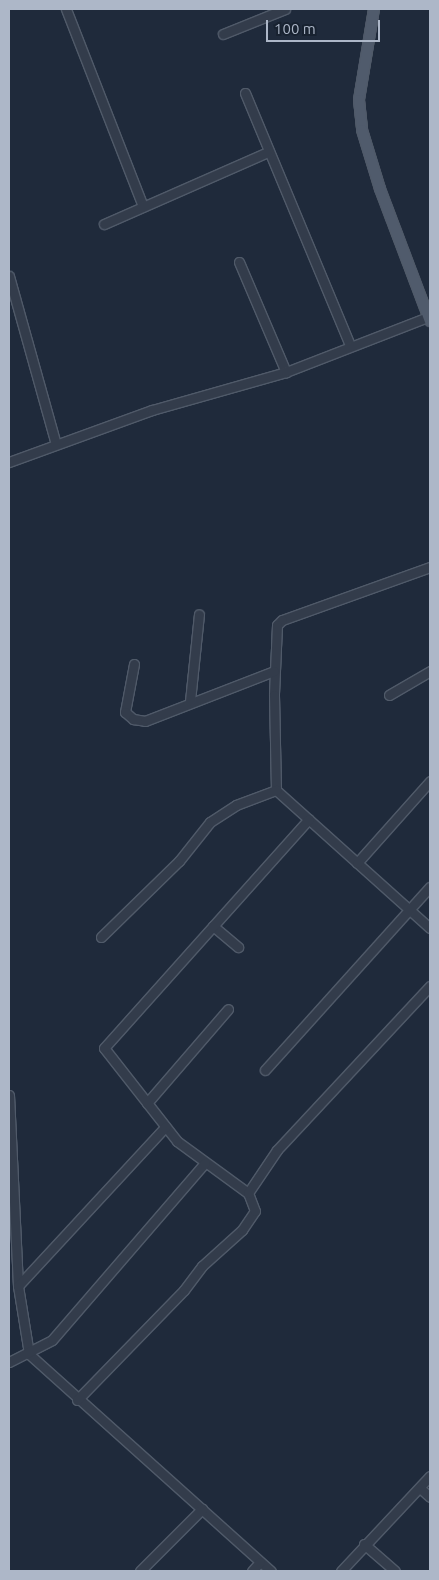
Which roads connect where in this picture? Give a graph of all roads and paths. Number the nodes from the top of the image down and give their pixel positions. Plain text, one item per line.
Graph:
1 (66, 9) edge
2 (285, 9) edge
3 (374, 9) edge
4 (223, 34) dead end
5 (245, 93) dead end
6 (268, 152) junction
7 (143, 207) junction
8 (104, 224) dead end
9 (239, 262) dead end
10 (9, 276) edge
11 (429, 319) edge
12 (350, 346) junction
13 (286, 372) junction
14 (56, 444) junction
15 (9, 462) edge
16 (430, 567) edge
17 (199, 614) dead end
18 (134, 664) dead end
19 (274, 671) junction
20 (430, 671) edge
21 (389, 695) dead end
22 (190, 701) junction
23 (430, 781) edge
24 (276, 790) junction
25 (309, 819) junction
26 (357, 863) junction
27 (430, 887) edge
28 (408, 911) junction
29 (213, 926) junction
30 (430, 928) edge
31 (101, 937) dead end
32 (238, 948) dead end
33 (430, 986) edge
34 (228, 1009) dead end
35 (265, 1070) dead end
36 (9, 1095) edge
37 (147, 1103) junction
38 (165, 1127) junction
39 (205, 1163) junction
40 (248, 1192) junction
41 (18, 1286) junction
42 (29, 1354) junction
43 (9, 1362) edge
44 (78, 1400) junction
45 (430, 1476) edge
46 (421, 1489) junction
47 (430, 1498) edge
48 (202, 1509) junction
49 (364, 1544) junction
50 (260, 1562) junction
51 (140, 1571) edge
52 (252, 1571) edge
53 (271, 1571) edge
54 (341, 1571) edge
55 (395, 1571) edge

1 - 7 street
2 - 4 street
3 - 11 main road
5 - 6 street
6 - 7 street
6 - 12 street
7 - 8 street
9 - 13 street
10 - 14 street
11 - 12 street
12 - 13 street
13 - 14 street
14 - 15 street
16 - 19 street
17 - 22 street
18 - 22 street
19 - 22 street
19 - 24 street
20 - 21 street
23 - 26 street
24 - 25 street
24 - 31 street
25 - 26 street
25 - 29 street
26 - 28 street
27 - 28 street
28 - 30 street
28 - 35 street
29 - 32 street
29 - 37 street
33 - 40 street
34 - 37 street
36 - 41 street
37 - 38 street
38 - 39 street
38 - 41 street
39 - 40 street
39 - 42 street
40 - 44 street
41 - 42 street
42 - 43 street
42 - 44 street
44 - 48 street
45 - 46 street
46 - 47 street
46 - 49 street
48 - 50 street
48 - 51 street
49 - 54 street
49 - 55 street
50 - 52 street
50 - 53 street

